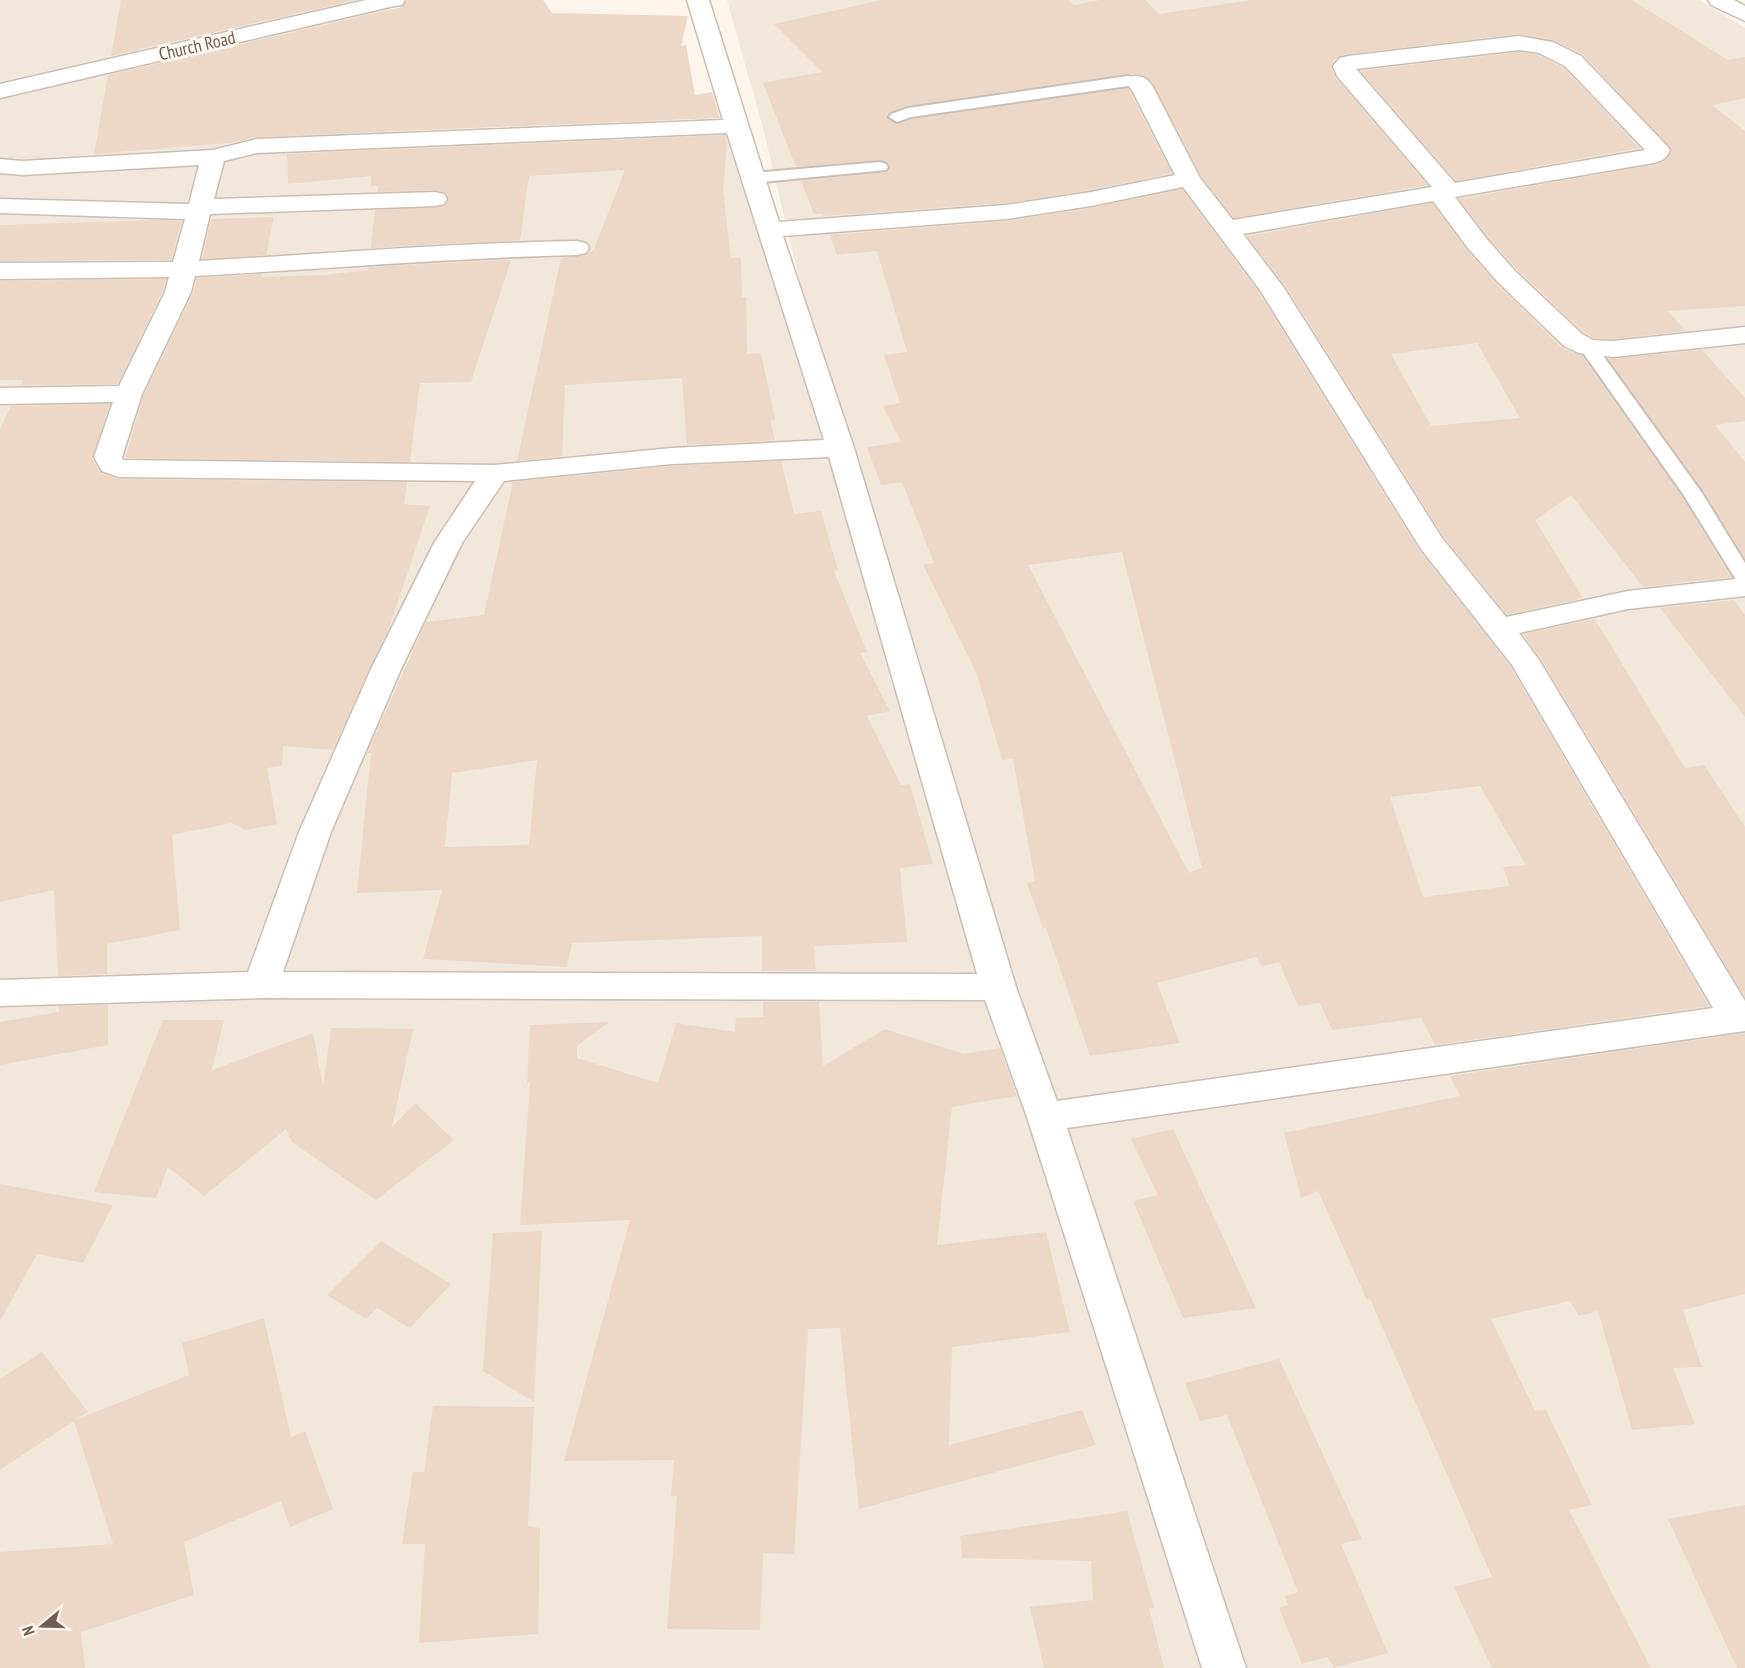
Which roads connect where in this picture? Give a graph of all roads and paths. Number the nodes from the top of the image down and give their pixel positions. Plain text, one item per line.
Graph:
1 (394, 0) edge
2 (698, 0) edge
3 (1719, 0) edge
4 (1745, 15) edge
5 (1136, 82) joint
6 (0, 91) edge
7 (897, 117) dead end
8 (736, 126) junction
9 (213, 157) junction
10 (0, 166) edge
11 (880, 167) dead end
12 (752, 178) junction
13 (1190, 179) junction
14 (1445, 192) junction
15 (435, 199) dead end
16 (0, 206) edge
17 (198, 209) junction
18 (1226, 229) junction
19 (770, 230) junction
20 (577, 248) dead end
21 (186, 269) junction
22 (0, 272) edge
23 (1745, 335) edge
24 (1588, 346) junction
25 (129, 394) junction
26 (0, 396) edge
27 (840, 448) junction
28 (495, 473) junction
29 (1745, 579) edge
30 (1745, 587) edge
31 (1500, 628) junction
32 (261, 985) junction
33 (998, 987) junction
34 (0, 993) edge
35 (1741, 1017) edge
36 (1045, 1117) junction
37 (1224, 1668) edge

1 - 6 street, Church Road
2 - 8 street
3 - 4 street
5 - 7 lane
5 - 13 street
8 - 9 street
8 - 12 street
9 - 10 street
9 - 17 street
11 - 12 lane
12 - 19 street
13 - 18 street
13 - 19 street
14 - 14 street
14 - 18 street
14 - 24 street
15 - 17 street
16 - 17 street
17 - 21 street
18 - 31 street
19 - 27 street
20 - 21 street
21 - 22 street
21 - 25 street
23 - 24 street
24 - 29 lane
25 - 26 street
25 - 28 street
27 - 28 street
27 - 33 street
28 - 32 street
30 - 31 street
31 - 35 street
32 - 33 street
32 - 34 street
33 - 36 street
35 - 36 street
36 - 37 street

